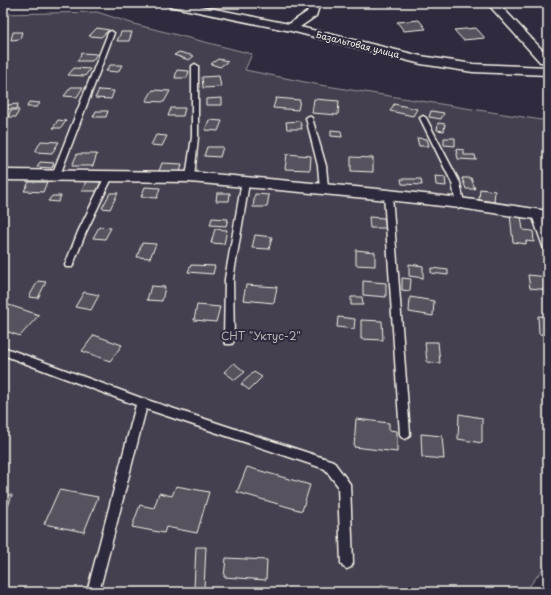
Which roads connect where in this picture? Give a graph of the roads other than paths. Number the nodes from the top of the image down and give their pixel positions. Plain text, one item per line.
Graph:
1 (169, 3) edge
2 (315, 3) edge
3 (492, 3) edge
4 (291, 28) junction
5 (111, 33) dead end
6 (544, 59) dead end
7 (195, 66) dead end
8 (548, 71) edge
9 (309, 118) dead end
10 (423, 118) dead end
11 (3, 175) edge
12 (56, 175) junction
13 (109, 176) junction
14 (190, 177) junction
15 (245, 183) junction
16 (324, 188) junction
17 (388, 195) junction
18 (460, 203) junction
19 (542, 216) edge
20 (548, 249) edge
21 (69, 264) dead end
22 (229, 341) dead end
23 (3, 351) edge
24 (142, 403) junction
25 (406, 434) dead end
26 (347, 563) dead end
27 (93, 592) edge

1 - 4 street, Базальтовая улица
2 - 4 street
3 - 6 street
4 - 8 street, Базальтовая улица
5 - 12 lane
7 - 14 lane
9 - 16 lane
10 - 18 lane
11 - 12 street
12 - 13 street
13 - 14 street
13 - 21 lane
14 - 15 street
15 - 16 street
15 - 22 lane
16 - 17 street
17 - 18 street
17 - 25 lane
18 - 19 street
19 - 20 lane
23 - 24 lane
24 - 26 lane
24 - 27 lane

